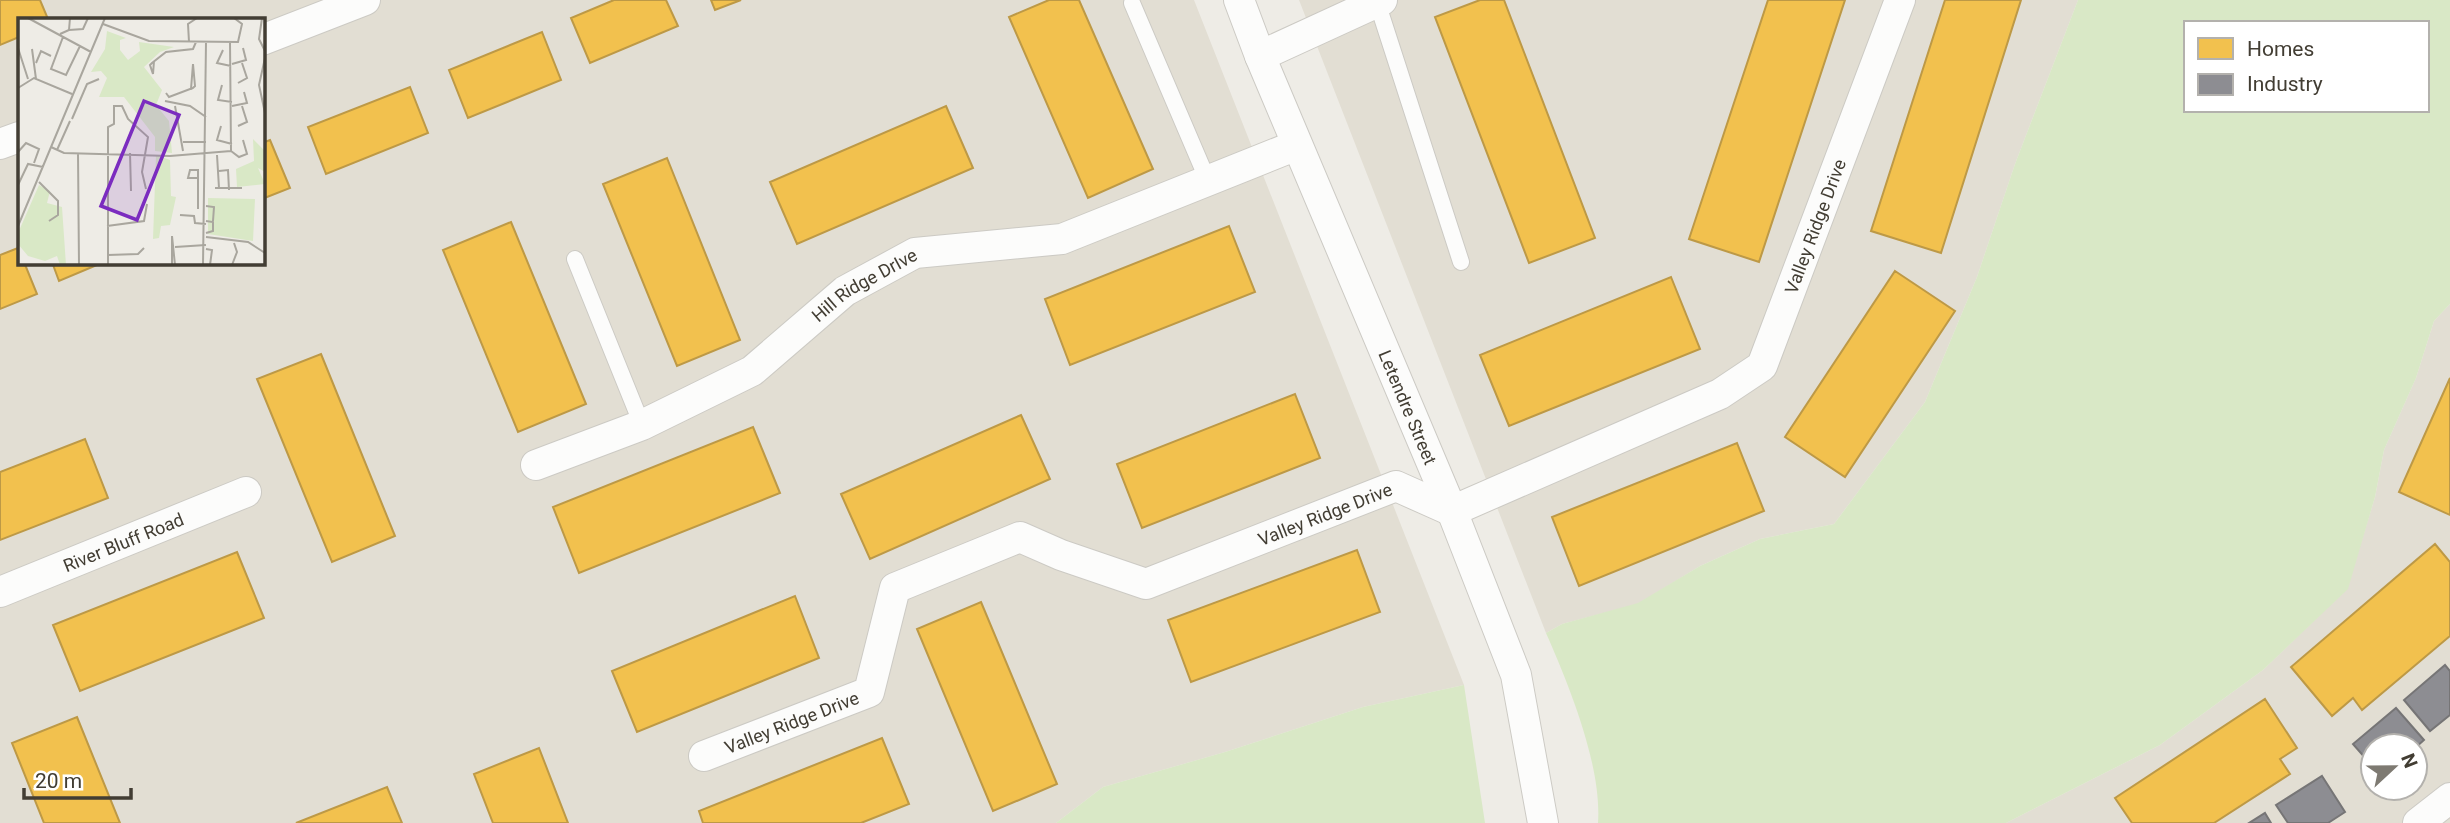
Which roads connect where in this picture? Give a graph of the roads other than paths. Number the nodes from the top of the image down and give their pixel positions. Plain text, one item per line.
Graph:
1 (365, 0) edge
2 (1239, 0) edge
3 (1900, 0) edge
4 (1380, 1) edge
5 (1132, 3) dead end
6 (264, 39) edge
7 (1260, 56) junction
8 (18, 137) edge
9 (0, 144) edge
10 (1297, 145) junction
11 (1208, 181) junction
12 (575, 259) dead end
13 (1461, 262) dead end
14 (642, 425) junction
15 (536, 465) dead end
16 (246, 492) dead end
17 (1452, 511) junction
18 (0, 592) edge
19 (704, 756) dead end
20 (2450, 798) edge
21 (1543, 823) edge
22 (2418, 823) edge

1 - 6 street
2 - 7 street, Letendre Street
3 - 17 street, Valley Ridge Drive
4 - 7 street
4 - 13 lane
5 - 11 lane
7 - 10 street, Letendre Street
8 - 9 street
10 - 11 street, Hill Ridge DrIve
10 - 17 street, Letendre Street
11 - 14 street, Hill Ridge DrIve
12 - 14 lane
14 - 15 street, Hill Ridge DrIve
16 - 18 street, River Bluff Road
17 - 19 street, Valley Ridge Drive
17 - 21 street, Letendre Street
20 - 22 street

